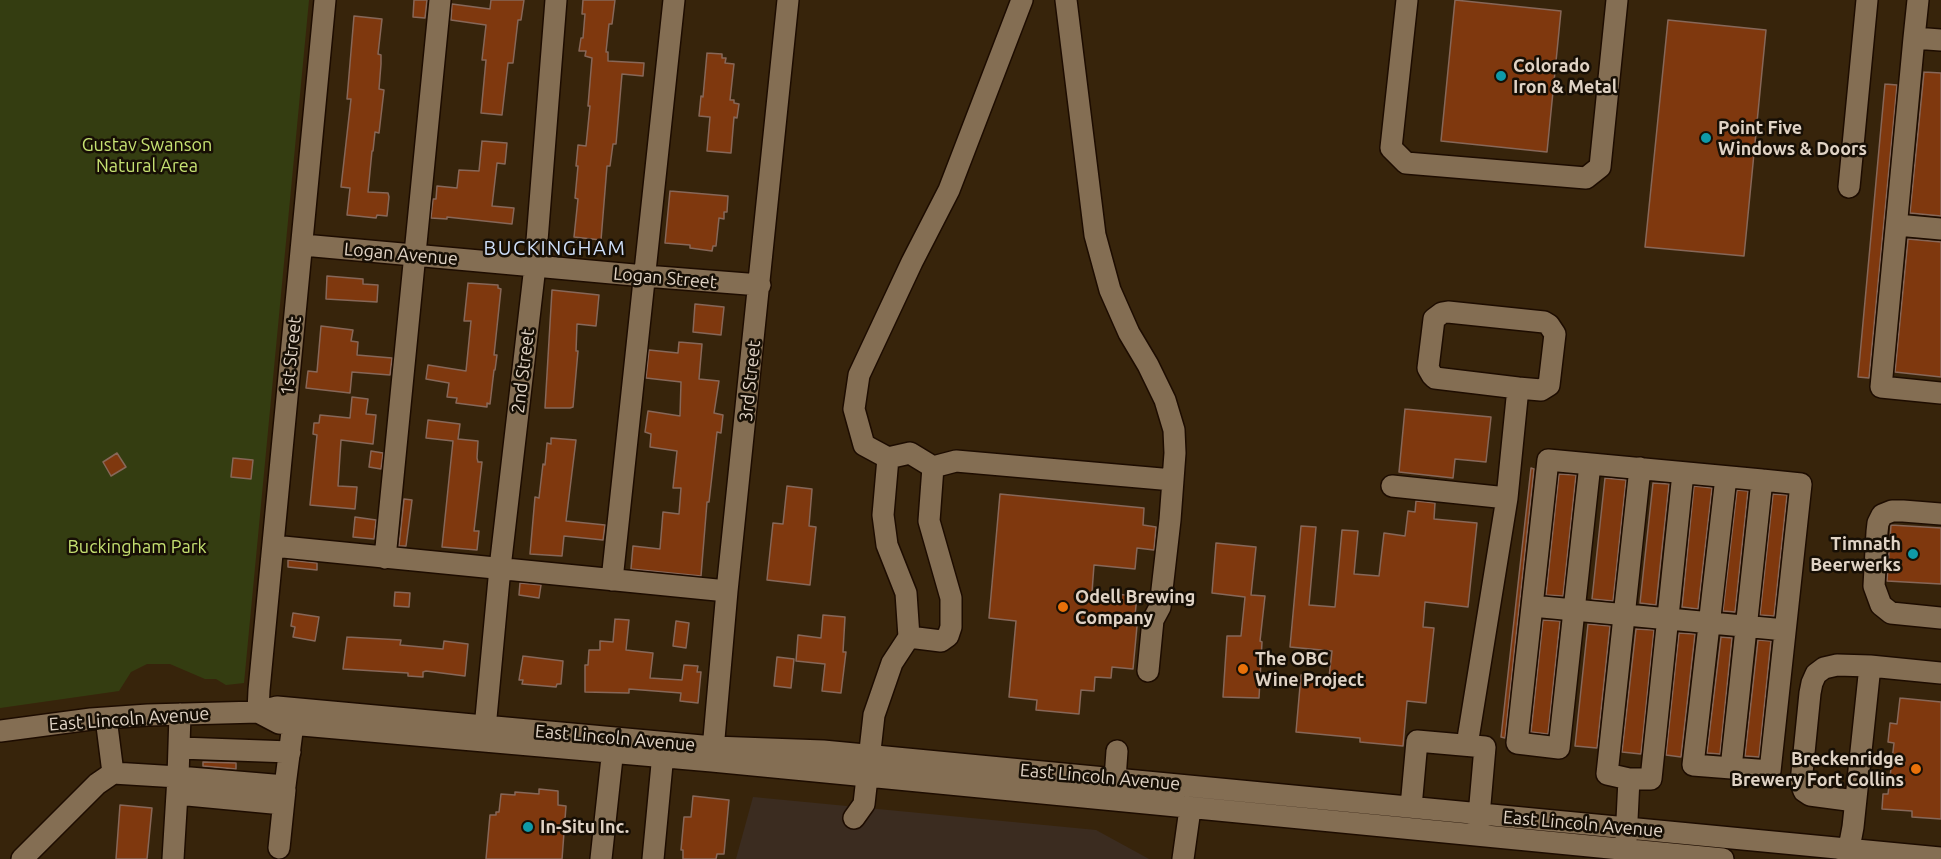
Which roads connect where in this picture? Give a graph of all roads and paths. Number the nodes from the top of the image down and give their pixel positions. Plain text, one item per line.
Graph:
1 (326, 0) edge
2 (440, 0) edge
3 (556, 0) edge
4 (674, 0) edge
5 (788, 0) edge
6 (1022, 0) edge
7 (1066, 0) edge
8 (1407, 0) edge
9 (1617, 0) edge
10 (1867, 0) edge
11 (1918, 0) edge
12 (1914, 38) junction
13 (1941, 40) edge
14 (1849, 187) dead end
15 (1897, 225) junction
16 (1941, 229) edge
17 (303, 245) junction
18 (416, 256) junction
19 (535, 266) junction
20 (645, 276) junction
21 (760, 285) junction
22 (1518, 388) junction
23 (1941, 393) edge
24 (888, 458) junction
25 (1590, 464) junction
26 (933, 467) junction
27 (1640, 468) junction
28 (1683, 473) junction
29 (1726, 477) junction
30 (1173, 480) junction
31 (1762, 480) junction
32 (1392, 486) dead end
33 (1507, 498) junction
34 (1941, 514) edge
35 (273, 546) junction
36 (385, 558) junction
37 (500, 568) junction
38 (612, 580) junction
39 (727, 591) junction
40 (1532, 606) junction
41 (1574, 610) junction
42 (1623, 614) junction
43 (1941, 618) edge
44 (1668, 619) junction
45 (1709, 622) junction
46 (1746, 626) junction
47 (1785, 630) junction
48 (909, 637) junction
49 (1869, 666) junction
50 (1148, 671) dead end
51 (1941, 673) edge
52 (258, 712) junction
53 (180, 714) junction
54 (106, 718) junction
55 (293, 724) junction
56 (0, 731) edge
57 (484, 734) junction
58 (613, 746) junction
59 (1467, 746) junction
60 (180, 748) junction
61 (664, 750) junction
62 (1117, 751) dead end
63 (290, 752) junction
64 (712, 754) junction
65 (867, 766) junction
66 (1731, 768) junction
67 (112, 773) junction
68 (1115, 779) junction
69 (1629, 779) junction
70 (177, 786) junction
71 (284, 795) junction
72 (1855, 801) junction
73 (1411, 807) junction
74 (1190, 809) junction
75 (854, 818) dead end
76 (1479, 825) junction
77 (1626, 828) junction
78 (279, 848) dead end
79 (1625, 849) junction
80 (1848, 854) edge
81 (1941, 858) edge
82 (22, 859) edge
83 (173, 859) edge
84 (601, 859) edge
85 (653, 859) edge
86 (1183, 859) edge
87 (1722, 859) edge

1 - 17 street, 1st Street
2 - 18 street
3 - 19 street, 2nd Street
4 - 20 street
5 - 21 street, 3rd Street
6 - 24 street
7 - 30 street
8 - 9 street
10 - 14 street
11 - 12 street
12 - 13 street
12 - 15 street
15 - 16 street
15 - 23 street
17 - 18 street, Logan Avenue
17 - 35 street, 1st Street
18 - 19 street, Logan Avenue
18 - 36 street
19 - 20 street, Logan Street
19 - 37 street, 2nd Street
20 - 21 street, Logan Street
20 - 38 street
21 - 39 street, 3rd Street
22 - 22 street
22 - 33 street
24 - 26 street
24 - 48 street
25 - 27 street
25 - 40 street
25 - 41 street
26 - 30 street
26 - 48 street
27 - 28 street
27 - 42 street
28 - 29 street
28 - 44 street
29 - 31 street
29 - 45 street
30 - 50 street
31 - 46 street
31 - 47 street
32 - 33 street
33 - 59 street
34 - 43 street
35 - 36 street
35 - 52 street, 1st Street
36 - 37 street
37 - 38 street
37 - 57 street, 2nd Street
38 - 39 street
39 - 64 street, 3rd Street
40 - 41 street
40 - 41 street
41 - 42 street
42 - 44 street
42 - 69 street
44 - 45 street
44 - 69 street
45 - 46 street
45 - 66 street
46 - 47 street
46 - 66 street
47 - 66 street
48 - 65 street
49 - 51 street
49 - 72 street
49 - 72 street
52 - 53 street, East Lincoln Avenue
52 - 55 street, East Lincoln Avenue
52 - 57 street, East Lincoln Avenue
53 - 54 street, East Lincoln Avenue
53 - 60 street
54 - 56 street, East Lincoln Avenue
54 - 67 street
55 - 57 street, East Lincoln Avenue
55 - 63 street
57 - 58 street, East Lincoln Avenue
58 - 61 street, East Lincoln Avenue
58 - 84 street
59 - 73 street
59 - 76 street
60 - 63 street
60 - 70 street
61 - 64 street, East Lincoln Avenue
61 - 85 street
62 - 68 street
63 - 71 street
64 - 65 street, East Lincoln Avenue
65 - 68 street, East Lincoln Avenue
65 - 74 street, East Lincoln Avenue
65 - 75 street
67 - 70 street
67 - 82 street
68 - 73 street, East Lincoln Avenue
69 - 77 street
70 - 71 street
70 - 83 street
71 - 78 street
72 - 80 street
73 - 76 street, East Lincoln Avenue
74 - 76 street, East Lincoln Avenue
74 - 86 street
76 - 77 street, East Lincoln Avenue
76 - 79 street, East Lincoln Avenue
77 - 79 street
77 - 80 street, East Lincoln Avenue
79 - 87 street, East Lincoln Avenue
80 - 81 street, East Lincoln Avenue

